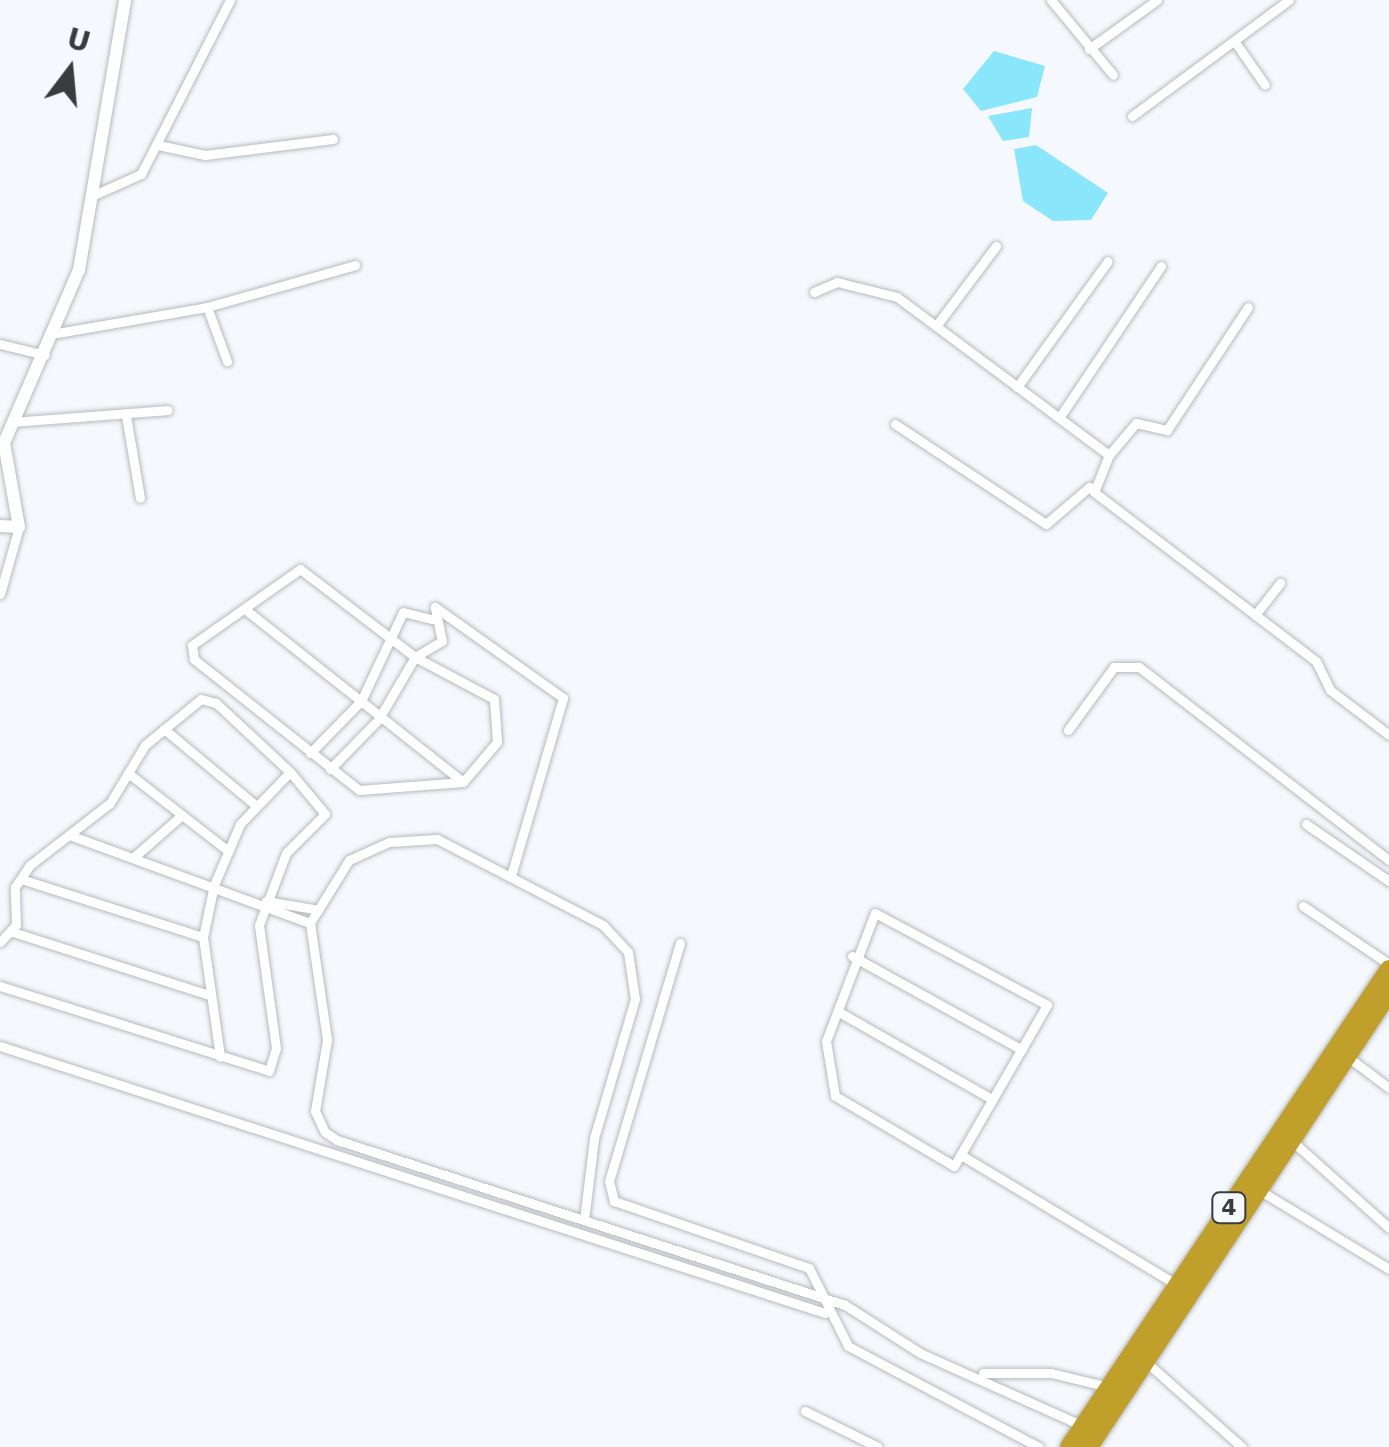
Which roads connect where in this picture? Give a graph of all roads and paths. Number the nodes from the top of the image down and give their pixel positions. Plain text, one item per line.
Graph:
1 (125, 0) edge
2 (230, 0) edge
3 (1051, 0) edge
4 (1157, 0) edge
5 (1289, 0) edge
6 (1235, 42) junction
7 (1089, 48) junction
8 (1112, 75) dead end
9 (1264, 86) dead end
10 (1132, 116) dead end
11 (333, 139) dead end
12 (158, 146) junction
13 (94, 195) junction
14 (996, 246) dead end
15 (1108, 261) dead end
16 (355, 264) dead end
17 (1161, 266) dead end
18 (814, 292) dead end
19 (207, 307) junction
20 (1248, 307) dead end
21 (936, 326) junction
22 (57, 333) junction
23 (0, 344) edge
24 (45, 355) junction
25 (226, 360) dead end
26 (1017, 387) junction
27 (168, 410) dead end
28 (126, 416) junction
29 (1059, 418) junction
30 (10, 422) junction
31 (895, 424) dead end
32 (1109, 455) junction
33 (1089, 487) junction
34 (140, 498) dead end
35 (0, 526) edge
36 (19, 527) junction
37 (1280, 583) dead end
38 (0, 594) edge
39 (246, 610) junction
40 (1256, 615) junction
41 (432, 618) junction
42 (395, 640) junction
43 (415, 658) junction
44 (360, 701) junction
45 (378, 720) junction
46 (164, 728) junction
47 (1068, 730) dead end
48 (1389, 735) edge
49 (310, 753) junction
50 (330, 770) junction
51 (290, 772) junction
52 (128, 773) junction
53 (463, 782) junction
54 (254, 804) junction
55 (182, 815) junction
56 (1306, 824) dead end
57 (72, 836) junction
58 (226, 850) junction
59 (134, 858) junction
60 (1389, 860) edge
61 (512, 872) junction
62 (21, 878) junction
63 (1389, 881) edge
64 (214, 885) junction
65 (266, 901) junction
66 (1303, 906) dead end
67 (314, 909) junction
68 (310, 923) junction
69 (13, 932) junction
70 (204, 937) junction
71 (0, 942) edge
72 (680, 943) dead end
73 (852, 956) junction
74 (1389, 967) edge
75 (0, 986) edge
76 (1389, 993) edge
77 (210, 995) junction
78 (839, 1012) junction
79 (0, 1046) edge
80 (1022, 1050) junction
81 (220, 1057) junction
82 (1348, 1057) junction
83 (1389, 1088) edge
84 (992, 1100) junction
85 (1291, 1140) junction
86 (961, 1155) junction
87 (1258, 1189) junction
88 (584, 1220) junction
89 (1389, 1228) edge
90 (1389, 1268) edge
91 (1178, 1286) junction
92 (824, 1298) junction
93 (825, 1313) junction
94 (1145, 1361) junction
95 (980, 1373) junction
96 (1109, 1387) junction
97 (804, 1411) dead end
98 (1083, 1426) junction
99 (878, 1447) edge
100 (1039, 1447) edge
101 (1068, 1447) edge
102 (1089, 1447) edge
103 (1242, 1447) edge

1 - 13 street
2 - 12 street
3 - 7 street
4 - 7 street
5 - 6 street
6 - 9 street
6 - 10 street
7 - 8 street
11 - 12 street
12 - 13 street
13 - 22 street
14 - 21 street
15 - 26 street
16 - 19 street
17 - 29 street
18 - 21 street
19 - 22 street
19 - 25 street
20 - 32 street
21 - 26 street
22 - 24 street
23 - 24 street
24 - 30 street
26 - 29 street
27 - 28 street
28 - 30 street
28 - 34 street
29 - 32 street
30 - 36 street
31 - 33 street
32 - 33 street
33 - 40 street
35 - 36 street
36 - 38 street
37 - 40 street
39 - 42 street
39 - 44 street
39 - 49 street
40 - 48 street
41 - 42 street
41 - 43 street
41 - 61 street
42 - 43 street
42 - 44 street
43 - 45 street
43 - 53 street
44 - 45 street
44 - 49 street
45 - 50 street
45 - 53 street
46 - 51 street
46 - 52 street
46 - 54 street
47 - 60 street
49 - 50 street
50 - 53 street
51 - 54 street
51 - 65 street
52 - 55 street
52 - 57 street
54 - 58 street
55 - 58 street
55 - 59 street
56 - 63 street
57 - 59 street
57 - 62 street
58 - 64 street
59 - 64 street
61 - 67 street
61 - 88 street
62 - 69 street
62 - 70 street
64 - 65 street
64 - 70 street
65 - 67 street
65 - 68 street
65 - 81 street
66 - 74 street
67 - 68 street
68 - 88 street
69 - 71 street
69 - 77 street
70 - 77 street
72 - 92 street
73 - 78 street
73 - 80 street
73 - 80 street
74 - 91 highway, 4
75 - 81 street
76 - 82 highway, 4
77 - 81 street
78 - 84 street
78 - 86 street
79 - 93 street
80 - 84 street
82 - 83 street
82 - 85 highway, 4
84 - 86 street
85 - 87 highway, 4
85 - 89 street
86 - 91 street
87 - 90 street
87 - 94 highway, 4
88 - 92 street
91 - 96 highway, 4
92 - 93 street
92 - 95 street
93 - 100 street
94 - 102 highway, 4
94 - 103 street
95 - 96 street
95 - 98 street
96 - 98 highway, 4
97 - 99 street
98 - 101 highway, 4

